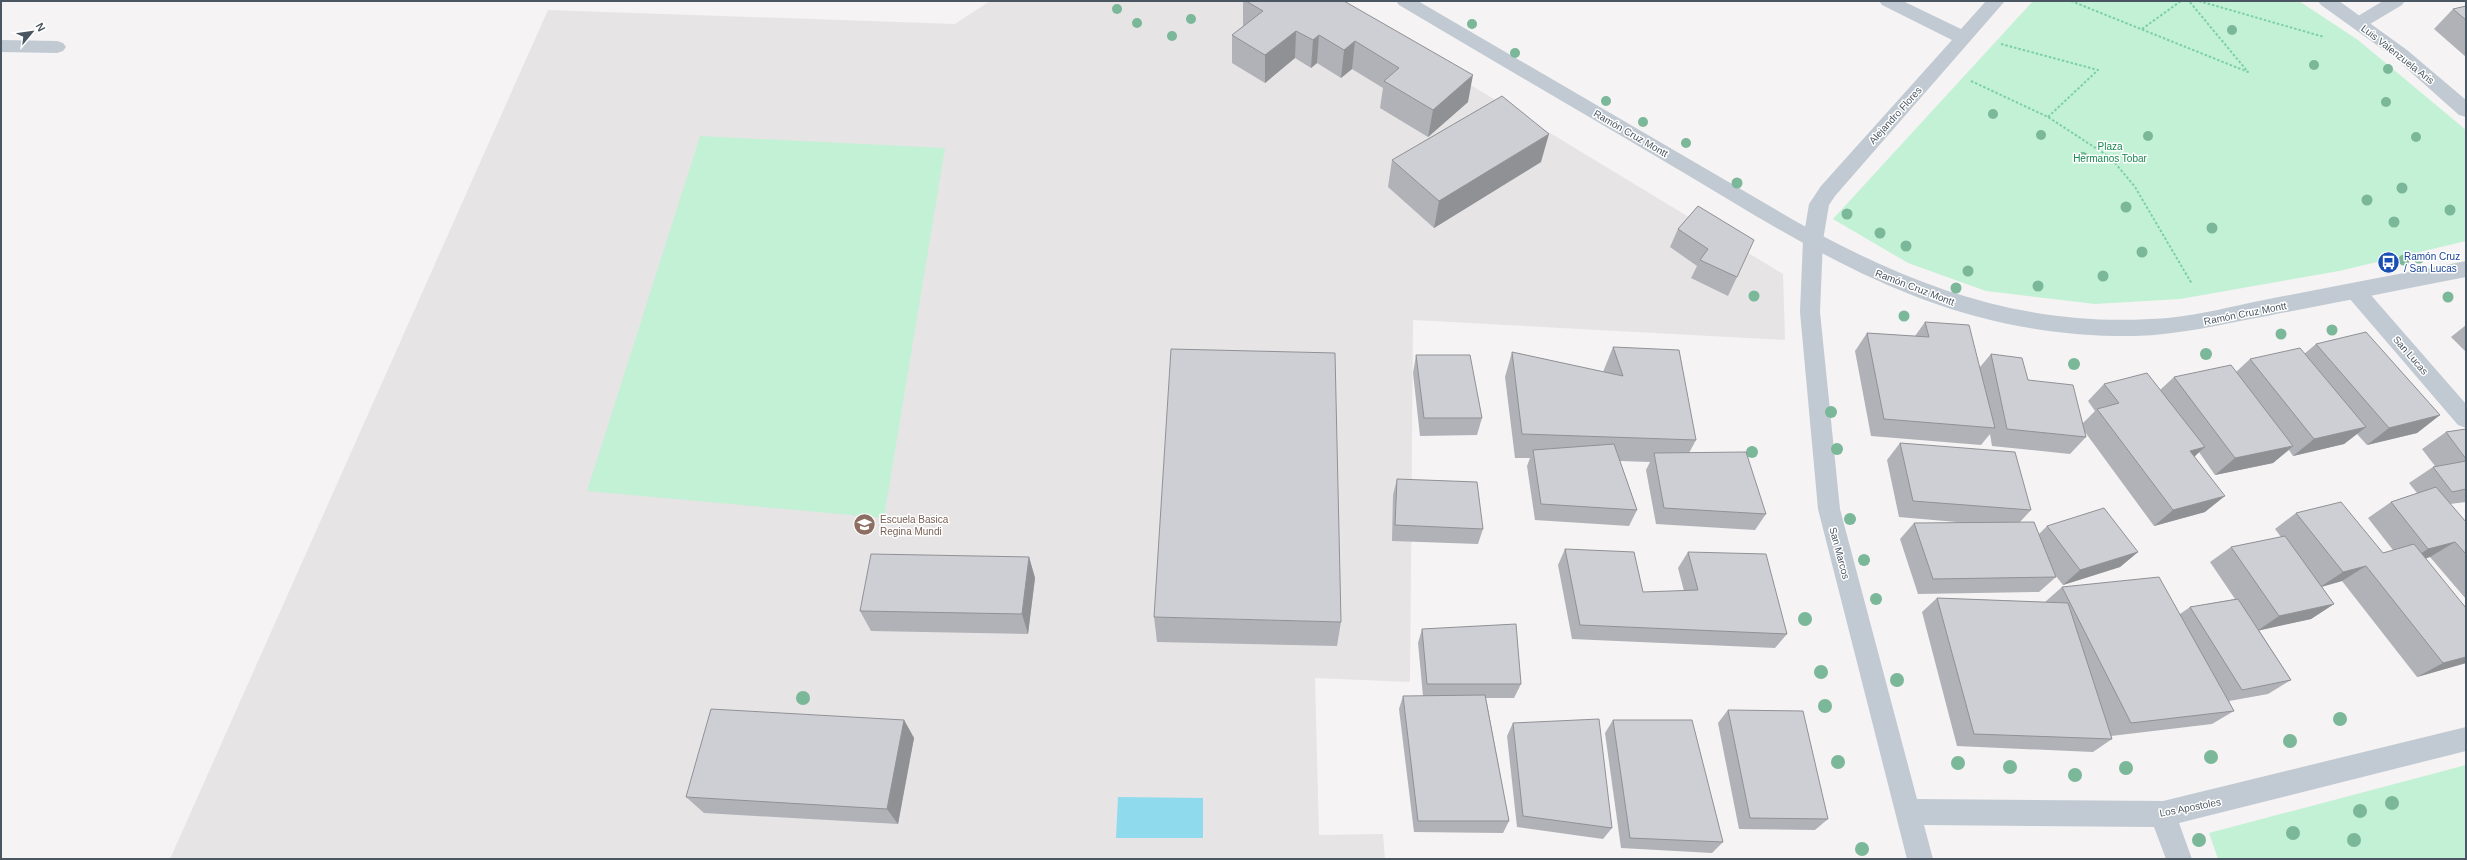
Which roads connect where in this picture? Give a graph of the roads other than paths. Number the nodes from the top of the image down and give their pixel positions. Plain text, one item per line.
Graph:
1 (1405, 1) edge
2 (1888, 1) edge
3 (1996, 1) edge
4 (2327, 1) edge
5 (2396, 1) edge
6 (2359, 23) junction
7 (1963, 38) junction
8 (1, 46) edge
9 (57, 47) dead end
10 (2466, 110) edge
11 (1813, 240) junction
12 (2466, 269) edge
13 (2356, 292) junction
14 (2466, 419) edge
15 (2466, 739) edge
16 (1907, 812) junction
17 (2163, 814) junction
18 (1920, 859) edge
19 (2179, 859) edge

1 - 11 street, Ramón Cruz Montt
2 - 7 street
3 - 7 street, Alejandro Flores
4 - 6 street, Luis Valenzuela Aris
5 - 6 street
6 - 10 street, Luis Valenzuela Aris
7 - 11 street, Alejandro Flores
8 - 9 street
11 - 13 street, Ramón Cruz Montt
11 - 16 street, San Marcos
12 - 13 street, Ramón Cruz Montt
13 - 14 street, San Lucas
15 - 17 street, Los Apostoles
16 - 17 street, Los Apostoles
16 - 18 street, San Marcos
17 - 19 street

